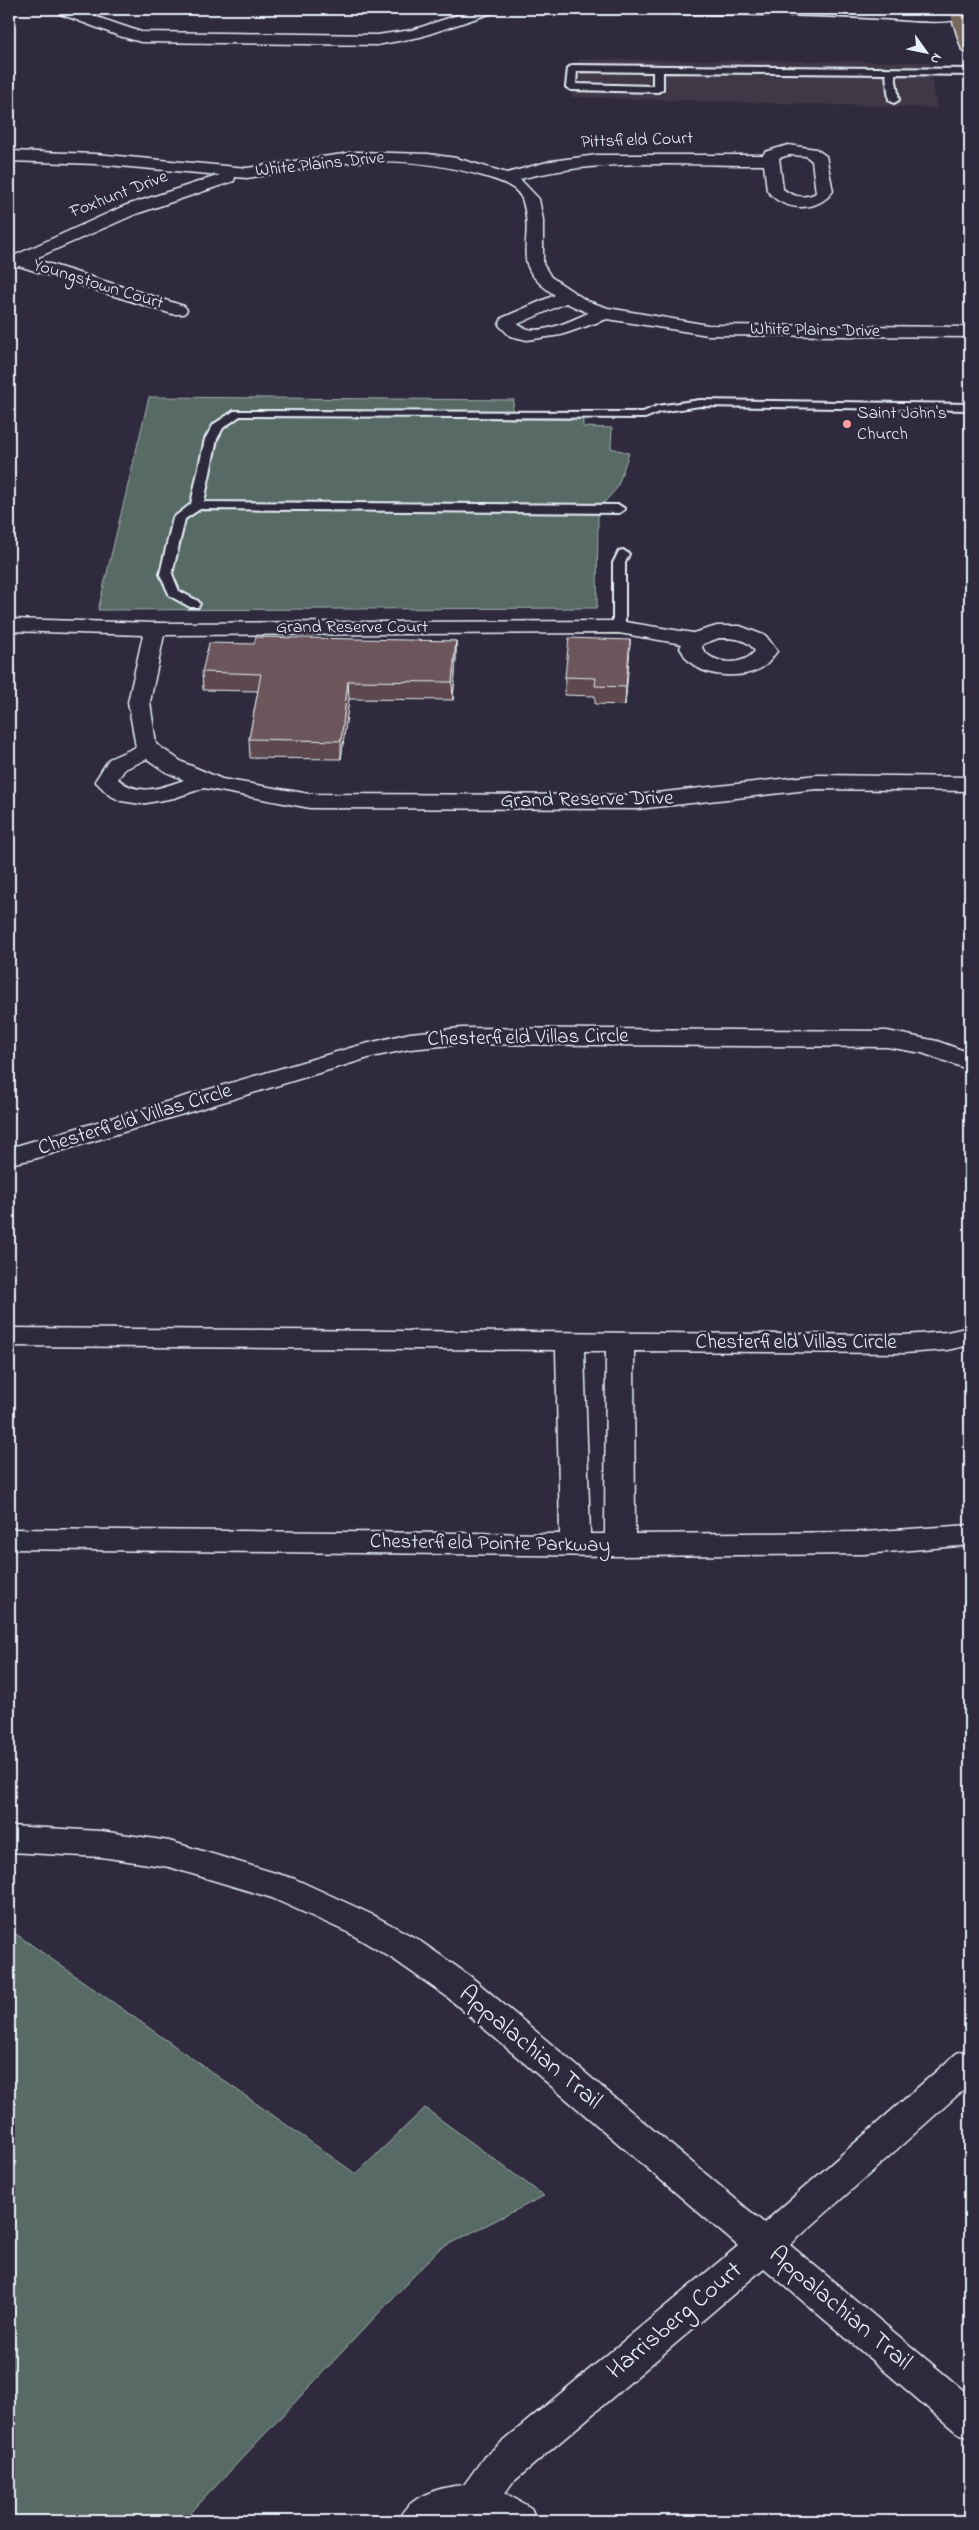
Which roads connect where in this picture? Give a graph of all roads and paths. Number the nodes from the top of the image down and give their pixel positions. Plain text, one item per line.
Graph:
1 (60, 9) edge
2 (490, 9) edge
3 (620, 9) edge
4 (957, 12) edge
5 (970, 50) edge
6 (658, 69) junction
7 (890, 70) junction
8 (970, 72) edge
9 (894, 100) dead end
10 (9, 156) edge
11 (771, 160) dead end
12 (153, 166) junction
13 (247, 173) junction
14 (507, 178) junction
15 (191, 190) junction
16 (13, 262) edge
17 (566, 297) junction
18 (178, 310) dead end
19 (604, 313) junction
20 (970, 318) edge
21 (660, 322) junction
22 (970, 332) edge
23 (970, 407) edge
24 (197, 505) junction
25 (619, 508) dead end
26 (623, 554) dead end
27 (194, 604) dead end
28 (9, 625) edge
29 (619, 627) junction
30 (155, 630) junction
31 (694, 640) dead end
32 (150, 750) junction
33 (206, 780) junction
34 (970, 784) edge
35 (970, 1062) edge
36 (9, 1156) edge
37 (9, 1336) edge
38 (970, 1336) edge
39 (570, 1342) junction
40 (620, 1343) junction
41 (970, 1535) edge
42 (9, 1539) edge
43 (576, 1544) junction
44 (620, 1545) junction
45 (9, 1839) edge
46 (970, 2063) edge
47 (764, 2245) junction
48 (970, 2420) edge
49 (475, 2503) junction
50 (418, 2521) edge
51 (516, 2521) edge

1 - 2 street
3 - 4 street
4 - 5 main road
6 - 6 lane
6 - 7 lane
7 - 8 lane
7 - 9 lane
10 - 12 street, White Plains Drive
11 - 14 street, Pittsfield Court
12 - 13 street, White Plains Drive
12 - 15 street
13 - 14 street, White Plains Drive
13 - 15 street, Foxhunt Drive
14 - 17 street, White Plains Drive
15 - 16 street, Foxhunt Drive
16 - 18 street, Youngstown Court
17 - 19 street, White Plains Drive
17 - 19 street
19 - 21 street, White Plains Drive
20 - 21 street, White Plains Drive
21 - 22 street, White Plains Drive
23 - 24 lane
24 - 25 lane
24 - 27 lane
26 - 29 lane
28 - 30 street, Grand Reserve Court
29 - 30 street, Grand Reserve Court
29 - 31 street, Grand Reserve Court
30 - 32 street
32 - 33 street, Grand Reserve Drive
32 - 33 street
33 - 34 street, Grand Reserve Drive
35 - 36 street, Chesterfield Villas Circle
37 - 39 street, Chesterfield Villas Circle
38 - 40 street, Chesterfield Villas Circle
39 - 40 street, Chesterfield Villas Circle
39 - 43 street
40 - 44 street
41 - 44 street, Chesterfield Pointe Parkway
42 - 43 street, Chesterfield Pointe Parkway
43 - 44 street, Chesterfield Pointe Parkway
45 - 47 street, Appalachian Trail
46 - 47 street, Harrisberg Court
47 - 48 street, Appalachian Trail
47 - 49 street, Harrisberg Court
49 - 50 street
49 - 51 street

